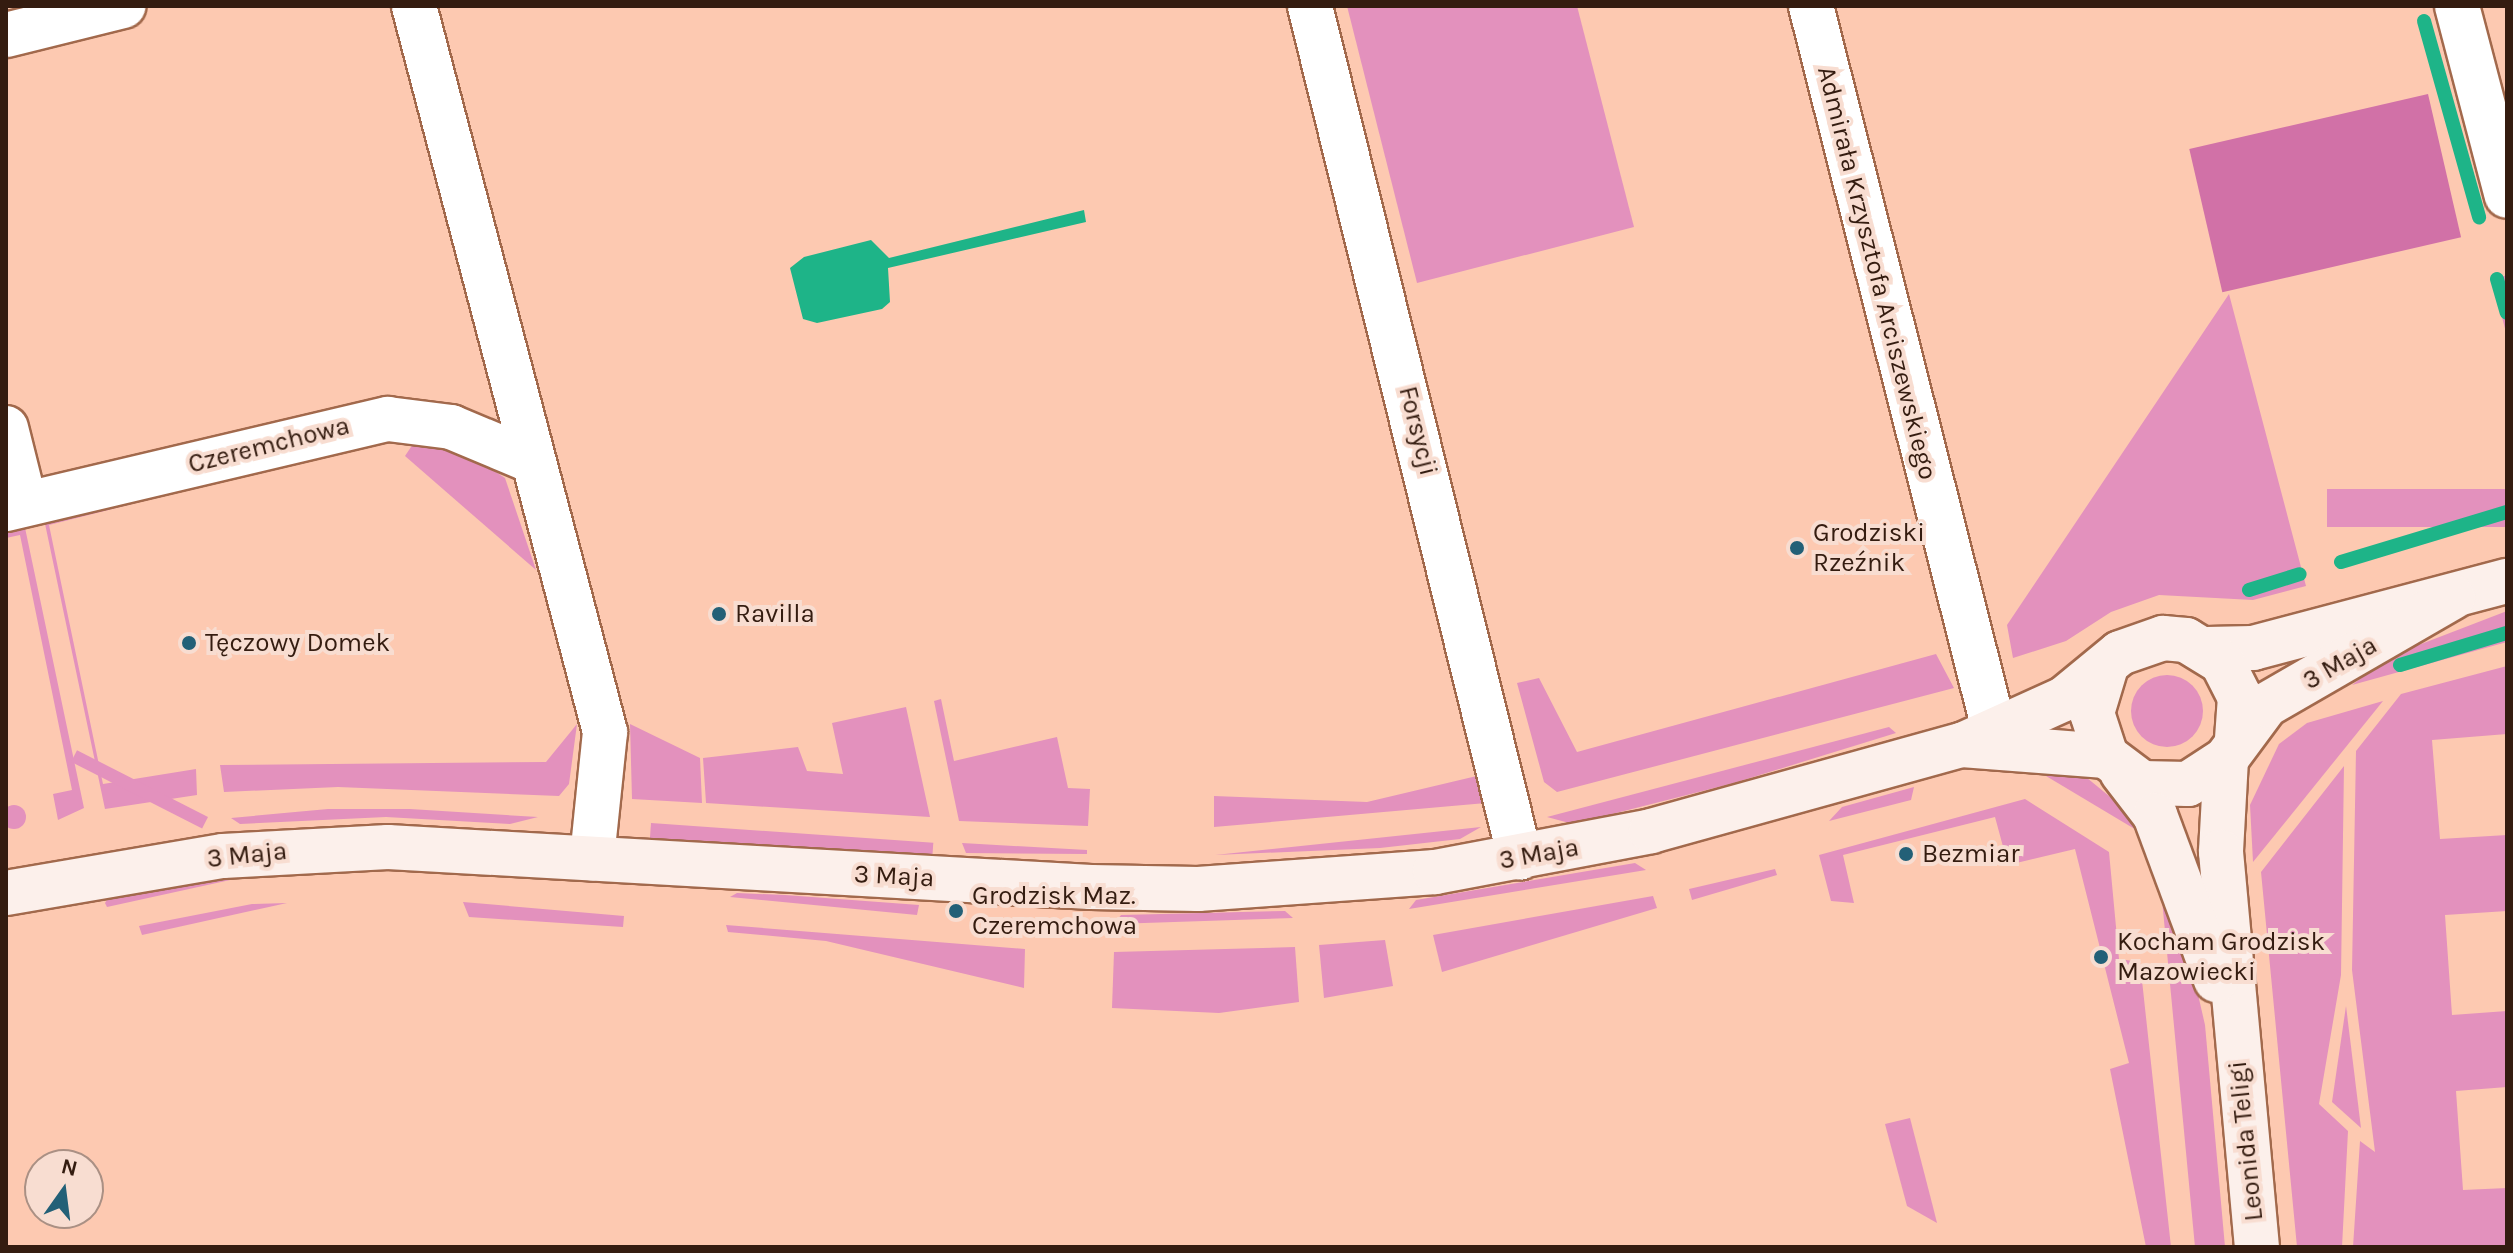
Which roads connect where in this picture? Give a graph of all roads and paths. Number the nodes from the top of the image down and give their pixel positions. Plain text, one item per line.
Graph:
1 (123, 6) edge
2 (414, 6) edge
3 (1310, 6) edge
4 (1811, 6) edge
5 (2457, 6) edge
6 (6, 35) edge
7 (2507, 196) edge
8 (6, 428) edge
9 (530, 460) junction
10 (16, 507) edge
11 (2507, 581) edge
12 (2453, 597) junction
13 (2207, 649) junction
14 (2105, 670) junction
15 (1977, 735) junction
16 (2231, 749) junction
17 (2114, 764) junction
18 (592, 858) junction
19 (1520, 858) junction
20 (6, 893) edge
21 (2235, 1034) junction
22 (2257, 1247) edge

1 - 6 street
2 - 9 street
3 - 19 street, Forsycji
4 - 15 street, Admirała Krzysztofa Arciszewskiego
5 - 7 street
8 - 10 street
9 - 10 street, Czeremchowa
9 - 18 street
11 - 12 street, 3 Maja
12 - 13 street, 3 Maja
12 - 16 street, 3 Maja
13 - 14 street, 3 Maja
13 - 16 street
14 - 15 street, 3 Maja
14 - 17 street
15 - 17 street, 3 Maja
15 - 19 street, 3 Maja
16 - 17 street, 3 Maja
16 - 21 street, Leonida Teligi
17 - 21 street, Leonida Teligi
18 - 19 street, 3 Maja
18 - 20 street, 3 Maja
21 - 22 street, Leonida Teligi

